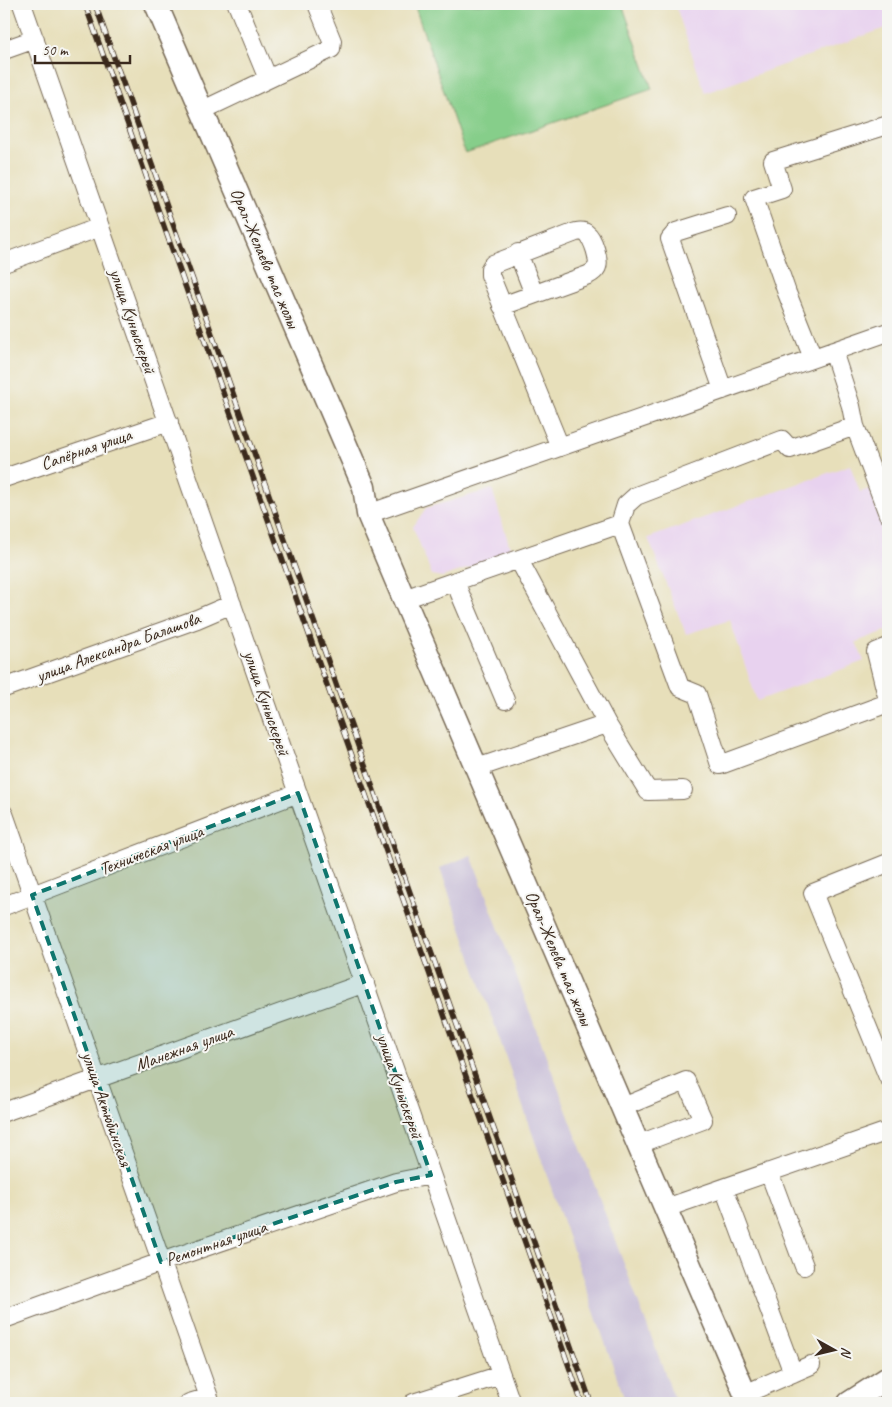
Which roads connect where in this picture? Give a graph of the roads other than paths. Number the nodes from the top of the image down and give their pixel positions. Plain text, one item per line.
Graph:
1 (22, 4) edge
2 (156, 4) edge
3 (237, 4) edge
4 (317, 4) edge
5 (35, 39) junction
6 (4, 50) edge
7 (268, 79) junction
8 (201, 112) junction
9 (888, 124) edge
10 (727, 216) dead end
11 (100, 227) junction
12 (518, 253) junction
13 (4, 263) edge
14 (534, 294) junction
15 (502, 306) junction
16 (888, 332) edge
17 (833, 351) junction
18 (813, 358) junction
19 (723, 390) junction
20 (169, 422) junction
21 (855, 426) junction
22 (560, 447) junction
23 (4, 478) edge
24 (368, 514) junction
25 (888, 514) edge
26 (620, 524) junction
27 (519, 560) junction
28 (455, 582) junction
29 (404, 599) junction
30 (232, 604) junction
31 (888, 647) edge
32 (4, 688) edge
33 (505, 700) dead end
34 (888, 701) edge
35 (607, 724) junction
36 (477, 768) junction
37 (683, 790) dead end
38 (298, 793) junction
39 (4, 814) edge
40 (9, 846) edge
41 (888, 863) edge
42 (32, 896) junction
43 (4, 906) edge
44 (364, 983) junction
45 (888, 1077) edge
46 (97, 1080) junction
47 (623, 1107) junction
48 (4, 1112) edge
49 (888, 1131) edge
50 (639, 1144) junction
51 (769, 1172) junction
52 (431, 1175) junction
53 (724, 1188) junction
54 (666, 1208) junction
55 (161, 1262) junction
56 (804, 1266) dead end
57 (4, 1319) edge
58 (811, 1366) dead end
59 (793, 1373) junction
60 (501, 1375) junction
61 (888, 1378) edge
62 (888, 1396) edge
63 (747, 1399) edge
64 (210, 1400) edge
65 (189, 1403) edge
66 (413, 1403) edge
67 (511, 1403) edge
68 (849, 1403) edge
69 (876, 1403) edge

1 - 5 street, улица Куныскерей
2 - 8 main road, Орал-Желаево тас жолы
3 - 7 street
4 - 7 street
5 - 6 street
5 - 11 street, улица Куныскерей
7 - 8 street
8 - 24 main road, Орал-Желаево тас жолы
9 - 18 street
10 - 19 street
11 - 13 street
11 - 20 street, улица Куныскерей
12 - 14 street
12 - 14 street
12 - 15 street
14 - 15 street
15 - 22 street
16 - 17 street
17 - 18 street
17 - 21 street
18 - 19 street
19 - 22 street
20 - 23 street, Сапёрная улица
20 - 30 street, улица Куныскерей
21 - 25 street
21 - 26 street
22 - 24 street
24 - 29 main road, Орал-Желева тас жолы
26 - 27 street
26 - 34 street
27 - 28 street
27 - 35 street
28 - 29 street
28 - 33 street
29 - 36 main road, Орал-Желева тас жолы
30 - 32 street, улица Александра Балашова
30 - 38 street, улица Куныскерей
31 - 34 street
35 - 36 street
35 - 37 street
36 - 47 main road, Орал-Желева тас жолы
38 - 42 street, Техническая улица
38 - 44 street, улица Куныскерей
39 - 40 street, улица Актюбинская
40 - 42 street, улица Актюбинская
41 - 45 street
42 - 43 street, Техническая улица
42 - 46 street, улица Актюбинская
44 - 46 street, Манежная улица
44 - 52 street, улица Куныскерей
46 - 48 street, Манежная улица
46 - 55 street, улица Актюбинская
47 - 50 main road, Орал-Желева тас жолы
47 - 50 street
49 - 51 street
50 - 54 main road, Орал-Желева тас жолы
51 - 53 street
51 - 56 street
52 - 55 street, Ремонтная улица
52 - 60 street, улица Куныскерей
53 - 54 street
53 - 59 street
54 - 63 main road, Орал-Желева тас жолы
55 - 57 street, Ремонтная улица
55 - 64 street, улица Актюбинская
58 - 59 street
59 - 63 street
60 - 66 street
60 - 67 street, улица Куныскерей
61 - 68 main road
62 - 69 main road
64 - 65 street

